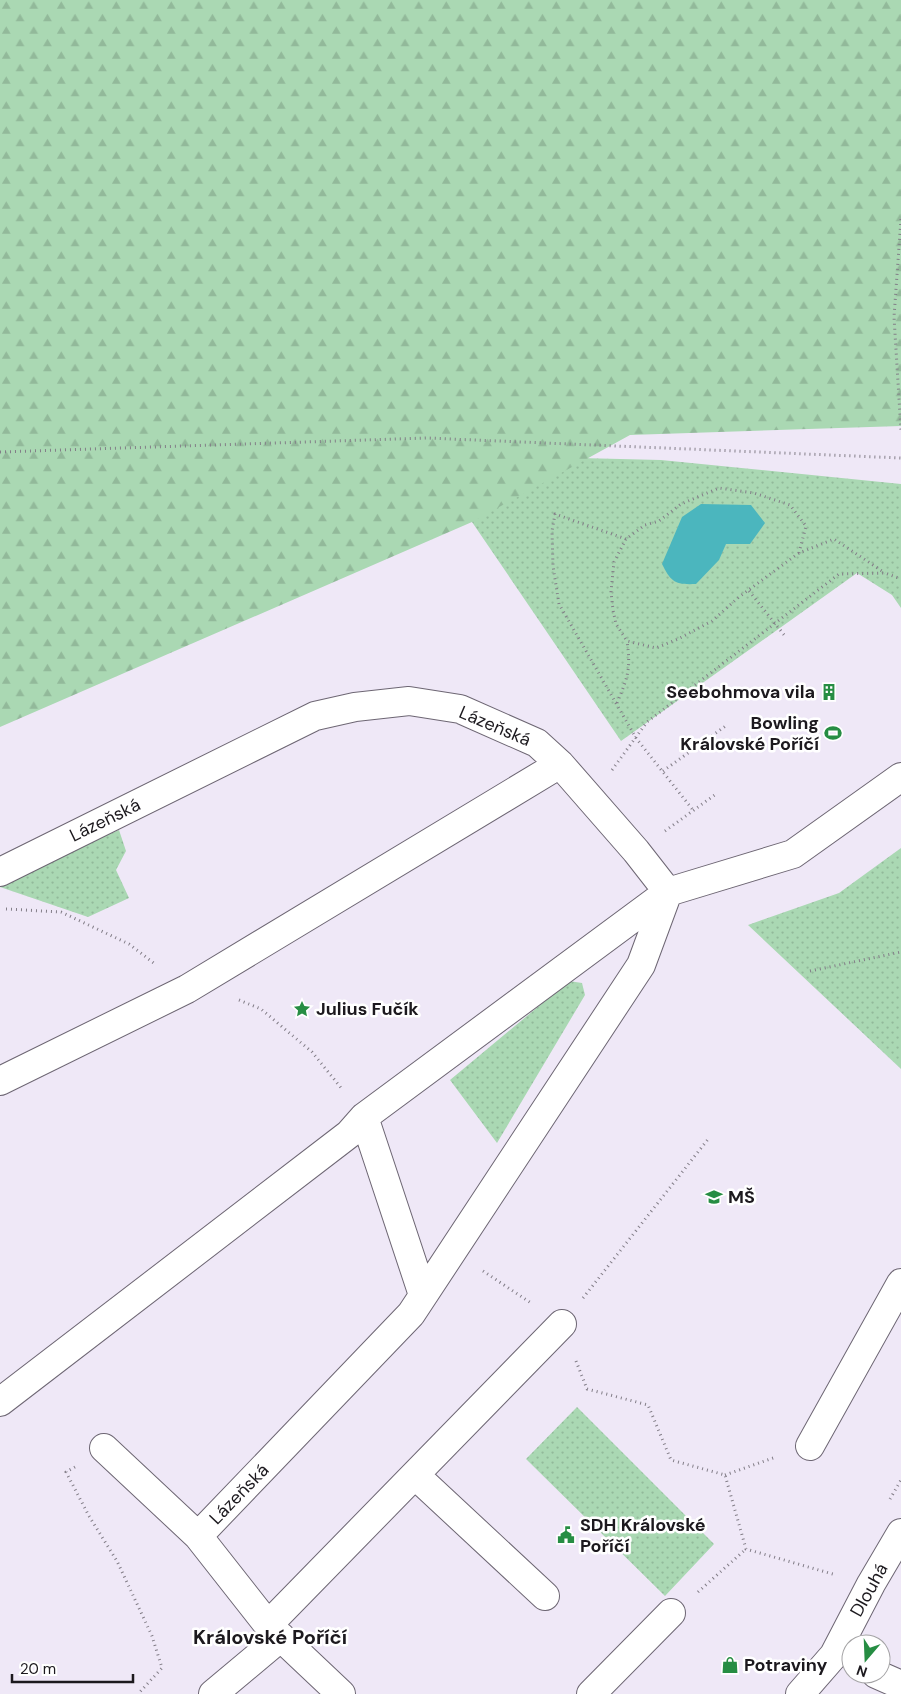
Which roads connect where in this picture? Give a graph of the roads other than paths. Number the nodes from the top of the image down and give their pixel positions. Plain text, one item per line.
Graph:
1 (560, 764) junction
2 (901, 776) edge
3 (0, 872) edge
4 (668, 892) junction
5 (0, 1081) edge
6 (364, 1117) junction
7 (901, 1283) edge
8 (423, 1295) junction
9 (562, 1324) road end
10 (0, 1402) edge
11 (810, 1446) road end
12 (104, 1448) road end
13 (415, 1475) junction
14 (901, 1533) edge
15 (198, 1536) junction
16 (545, 1596) dead end
17 (671, 1613) road end
18 (274, 1631) junction
19 (852, 1634) edge
20 (841, 1660) edge
21 (213, 1694) edge
22 (341, 1694) edge
23 (592, 1694) edge
24 (800, 1694) edge

1 - 3 street, Lázeňská
1 - 4 street, Lázeňská
1 - 5 street
2 - 4 street
4 - 6 street
4 - 8 street, Lázeňská
6 - 8 street
6 - 10 street
7 - 11 street
8 - 15 street, Lázeňská
9 - 13 street
12 - 15 street
13 - 16 street
13 - 18 street
14 - 19 street, Dlouhá
15 - 18 street, Lázeňská
17 - 23 street
18 - 21 street
18 - 22 street, Lázeňská
20 - 24 street, Dlouhá

